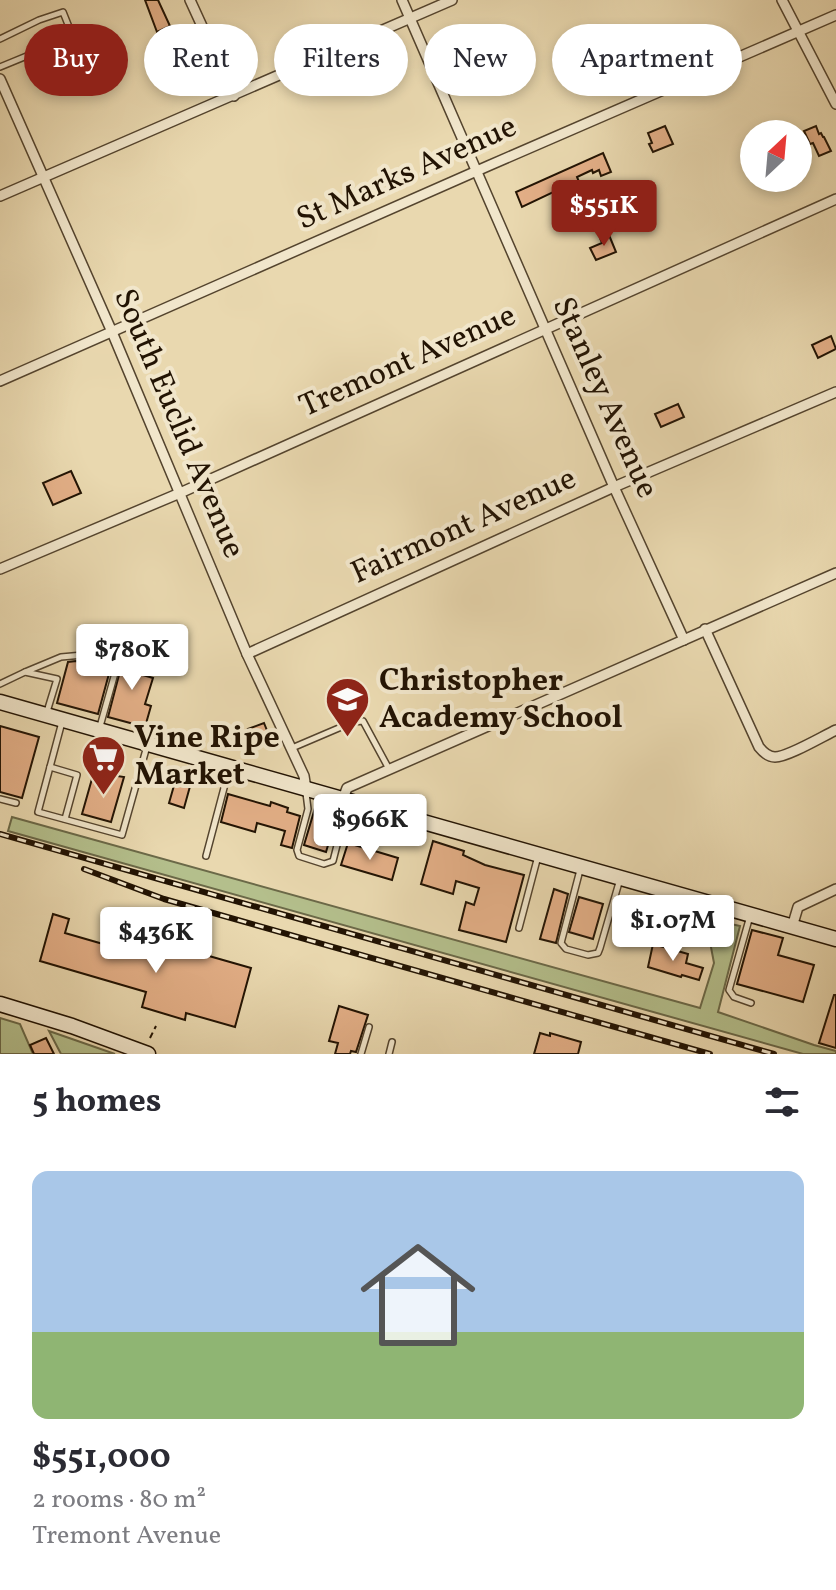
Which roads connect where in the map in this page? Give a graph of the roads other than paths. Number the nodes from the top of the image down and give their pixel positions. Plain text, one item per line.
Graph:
1 (190, 0) edge
2 (402, 0) edge
3 (452, 0) edge
4 (782, 0) edge
5 (836, 15) edge
6 (410, 19) junction
7 (201, 24) edge
8 (798, 32) junction
9 (0, 39) edge
10 (0, 67) edge
11 (0, 79) edge
12 (258, 86) edge
13 (234, 96) edge
14 (836, 104) edge
15 (476, 172) junction
16 (43, 177) junction
17 (0, 196) edge
18 (836, 199) edge
19 (546, 328) junction
20 (112, 332) junction
21 (0, 381) edge
22 (836, 392) edge
23 (614, 487) junction
24 (180, 493) junction
25 (0, 569) edge
26 (836, 573) edge
27 (705, 629) junction
28 (684, 640) junction
29 (247, 654) junction
30 (25, 672) junction
31 (0, 684) edge
32 (0, 702) edge
33 (46, 716) junction
34 (62, 721) junction
35 (836, 730) edge
36 (99, 731) junction
37 (147, 745) junction
38 (291, 748) junction
39 (50, 767) junction
40 (230, 768) junction
41 (389, 769) junction
42 (306, 789) junction
43 (0, 799) edge
44 (345, 800) junction
45 (16, 803) dead end
46 (65, 819) junction
47 (538, 855) junction
48 (206, 856) dead end
49 (581, 867) junction
50 (620, 878) junction
51 (836, 889) edge
52 (750, 915) junction
53 (792, 927) junction
54 (519, 928) dead end
55 (836, 939) edge
56 (751, 1003) dead end
57 (0, 1004) edge
58 (369, 1027) dead end
59 (392, 1042) dead end
60 (148, 1054) edge
61 (361, 1054) edge
62 (389, 1054) edge

1 - 7 street
2 - 6 street, Stanley Avenue
3 - 6 street
4 - 8 street
5 - 8 street, St Marks Avenue
6 - 12 street
6 - 15 street, Stanley Avenue
8 - 14 street
8 - 15 street, St Marks Avenue
9 - 10 lane
11 - 16 street, South Euclid Avenue
13 - 16 street
15 - 19 street, Stanley Avenue
15 - 20 street, St Marks Avenue
16 - 17 street
16 - 20 street, South Euclid Avenue
18 - 19 street, Tremont Avenue
19 - 23 street, Stanley Avenue
19 - 24 street, Tremont Avenue
20 - 21 street, St Marks Avenue
20 - 24 street, South Euclid Avenue
22 - 23 street, Fairmont Avenue
23 - 28 street, Stanley Avenue
23 - 29 street, Fairmont Avenue
24 - 25 street, Tremont Avenue
24 - 29 street, South Euclid Avenue
26 - 27 street
27 - 28 street
27 - 35 street
28 - 41 street
29 - 38 street, South Euclid Avenue
30 - 31 lane
30 - 33 lane
30 - 36 lane
32 - 33 main road
33 - 34 main road
34 - 36 main road
34 - 39 lane
36 - 37 main road
37 - 40 main road
37 - 46 lane
38 - 41 lane
38 - 42 street, South Euclid Avenue
39 - 46 lane
39 - 46 lane
40 - 42 main road
40 - 48 lane
41 - 44 street
42 - 44 main road
42 - 44 lane
43 - 45 lane
44 - 47 main road
47 - 49 main road
47 - 54 lane
49 - 50 main road
49 - 50 lane
50 - 52 main road
51 - 53 street
52 - 53 main road
52 - 56 lane
53 - 55 main road
57 - 60 main road
58 - 61 lane
59 - 62 lane

